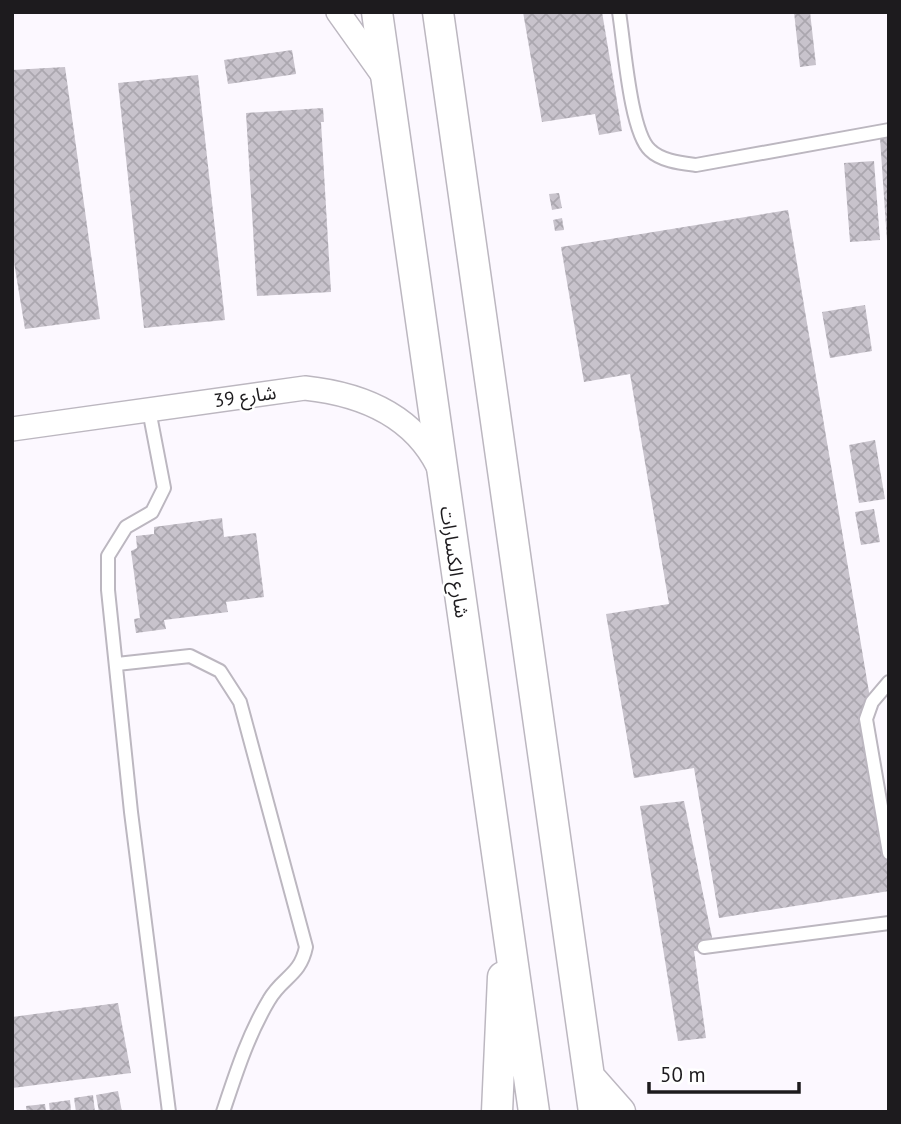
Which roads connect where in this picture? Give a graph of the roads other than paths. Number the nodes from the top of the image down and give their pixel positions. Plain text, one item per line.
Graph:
1 (338, 12) edge
2 (377, 12) edge
3 (438, 12) edge
4 (619, 12) edge
5 (387, 81) junction
6 (889, 130) edge
7 (149, 410) junction
8 (12, 429) edge
9 (443, 476) junction
10 (117, 663) junction
11 (889, 682) edge
12 (889, 853) edge
13 (889, 923) edge
14 (507, 925) junction
15 (704, 947) dead end
16 (590, 1078) junction
17 (169, 1112) edge
18 (223, 1112) edge
19 (496, 1112) edge
20 (534, 1112) edge
21 (594, 1112) edge
22 (620, 1112) edge

1 - 5 street
2 - 5 street, شارع الكسارات
3 - 16 street
4 - 6 lane
5 - 9 street, شارع الكسارات
7 - 8 street, شارع 39
7 - 9 street, شارع 39
7 - 10 lane
9 - 14 street, شارع الكسارات
10 - 17 lane
10 - 18 lane
11 - 12 lane
13 - 15 lane
14 - 19 street
14 - 20 street, شارع الكسارات
16 - 21 street
16 - 22 street

